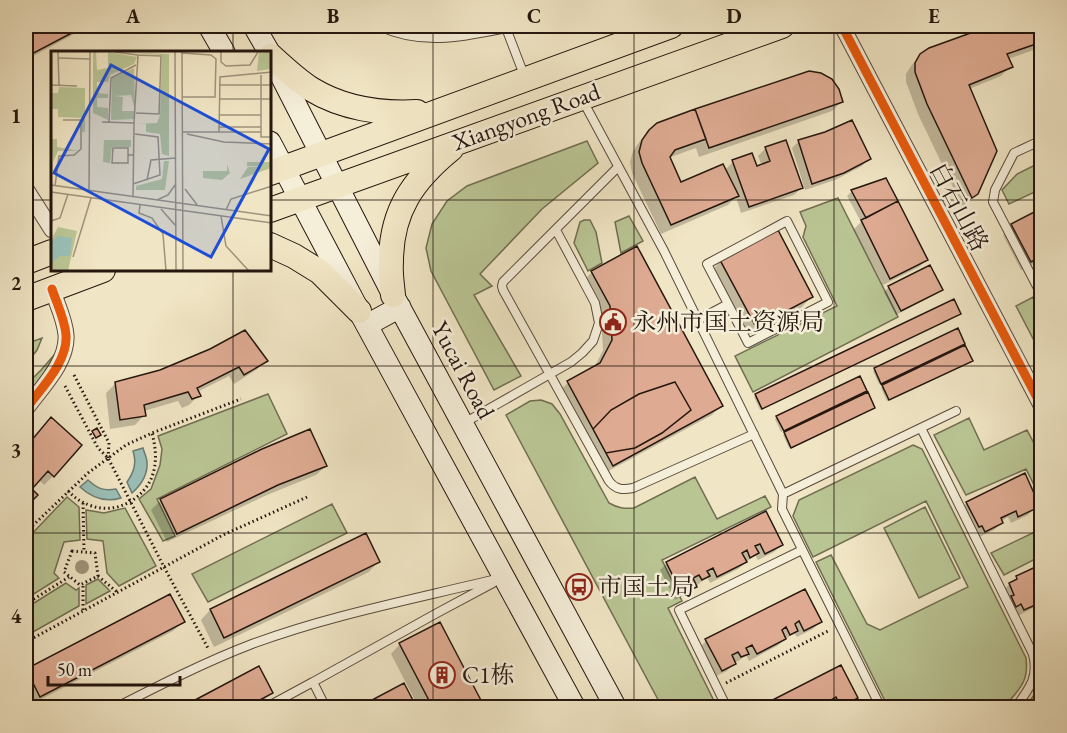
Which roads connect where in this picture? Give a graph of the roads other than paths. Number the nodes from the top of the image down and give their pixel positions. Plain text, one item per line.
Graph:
1 (209, 26) edge
2 (254, 26) edge
3 (379, 26) edge
4 (671, 26) edge
5 (782, 26) edge
6 (842, 26) edge
7 (223, 51) edge
8 (268, 51) edge
9 (272, 57) edge
10 (272, 59) edge
11 (526, 79) junction
12 (581, 98) junction
13 (437, 111) junction
14 (1041, 140) edge
15 (456, 142) junction
16 (272, 150) edge
17 (322, 154) junction
18 (618, 167) junction
19 (277, 171) edge
20 (338, 186) junction
21 (26, 189) edge
22 (300, 199) junction
23 (272, 209) edge
24 (51, 228) edge
25 (556, 230) junction
26 (272, 246) edge
27 (51, 252) edge
28 (26, 262) edge
29 (98, 272) edge
30 (52, 289) junction
31 (1041, 296) edge
32 (26, 299) edge
33 (397, 301) junction
34 (728, 304) junction
35 (363, 318) junction
36 (698, 320) junction
37 (550, 374) junction
38 (1041, 407) edge
39 (26, 409) edge
40 (956, 411) dead end
41 (463, 423) junction
42 (921, 428) junction
43 (754, 434) junction
44 (783, 495) junction
45 (802, 550) junction
46 (505, 577) junction
47 (313, 682) junction
48 (115, 708) edge
49 (265, 708) edge
50 (326, 708) edge
51 (575, 708) edge
52 (616, 708) edge
53 (727, 708) edge
54 (881, 708) edge
55 (1015, 708) edge

1 - 7 main road
2 - 8 main road, Yucai Road
3 - 11 lane
4 - 11 main road, Xiangyong Road
5 - 12 main road, Xiangyong Road
6 - 38 street, 白石山路
9 - 13 main road
10 - 17 main road, Yucai Road
11 - 13 main road, Xiangyong Road
12 - 15 main road, Xiangyong Road
12 - 18 lane
13 - 15 main road
13 - 17 main road, Xiangyong Road
14 - 31 lane
15 - 20 main road, Xiangyong Road
15 - 33 main road
16 - 19 main road
17 - 19 main road, Xiangyong Road
17 - 20 main road, Yucai Road
18 - 25 lane
18 - 36 lane
19 - 22 main road
20 - 22 main road, Xiangyong Road
20 - 33 main road, Yucai Road
21 - 24 street
22 - 23 main road, Xiangyong Road
22 - 35 main road
25 - 37 lane
25 - 37 lane
26 - 35 main road
27 - 28 main road
29 - 30 main road
30 - 32 main road
30 - 39 street
33 - 35 main road
33 - 41 main road, Yucai Road
34 - 34 lane
34 - 36 lane
35 - 46 main road
36 - 43 lane
37 - 41 lane
37 - 43 lane
40 - 42 lane
41 - 52 main road, Yucai Road
42 - 44 lane
42 - 55 lane
43 - 44 lane
44 - 45 lane
45 - 53 lane
45 - 54 lane
46 - 47 lane
46 - 48 lane
46 - 51 main road
47 - 49 lane
47 - 50 lane

